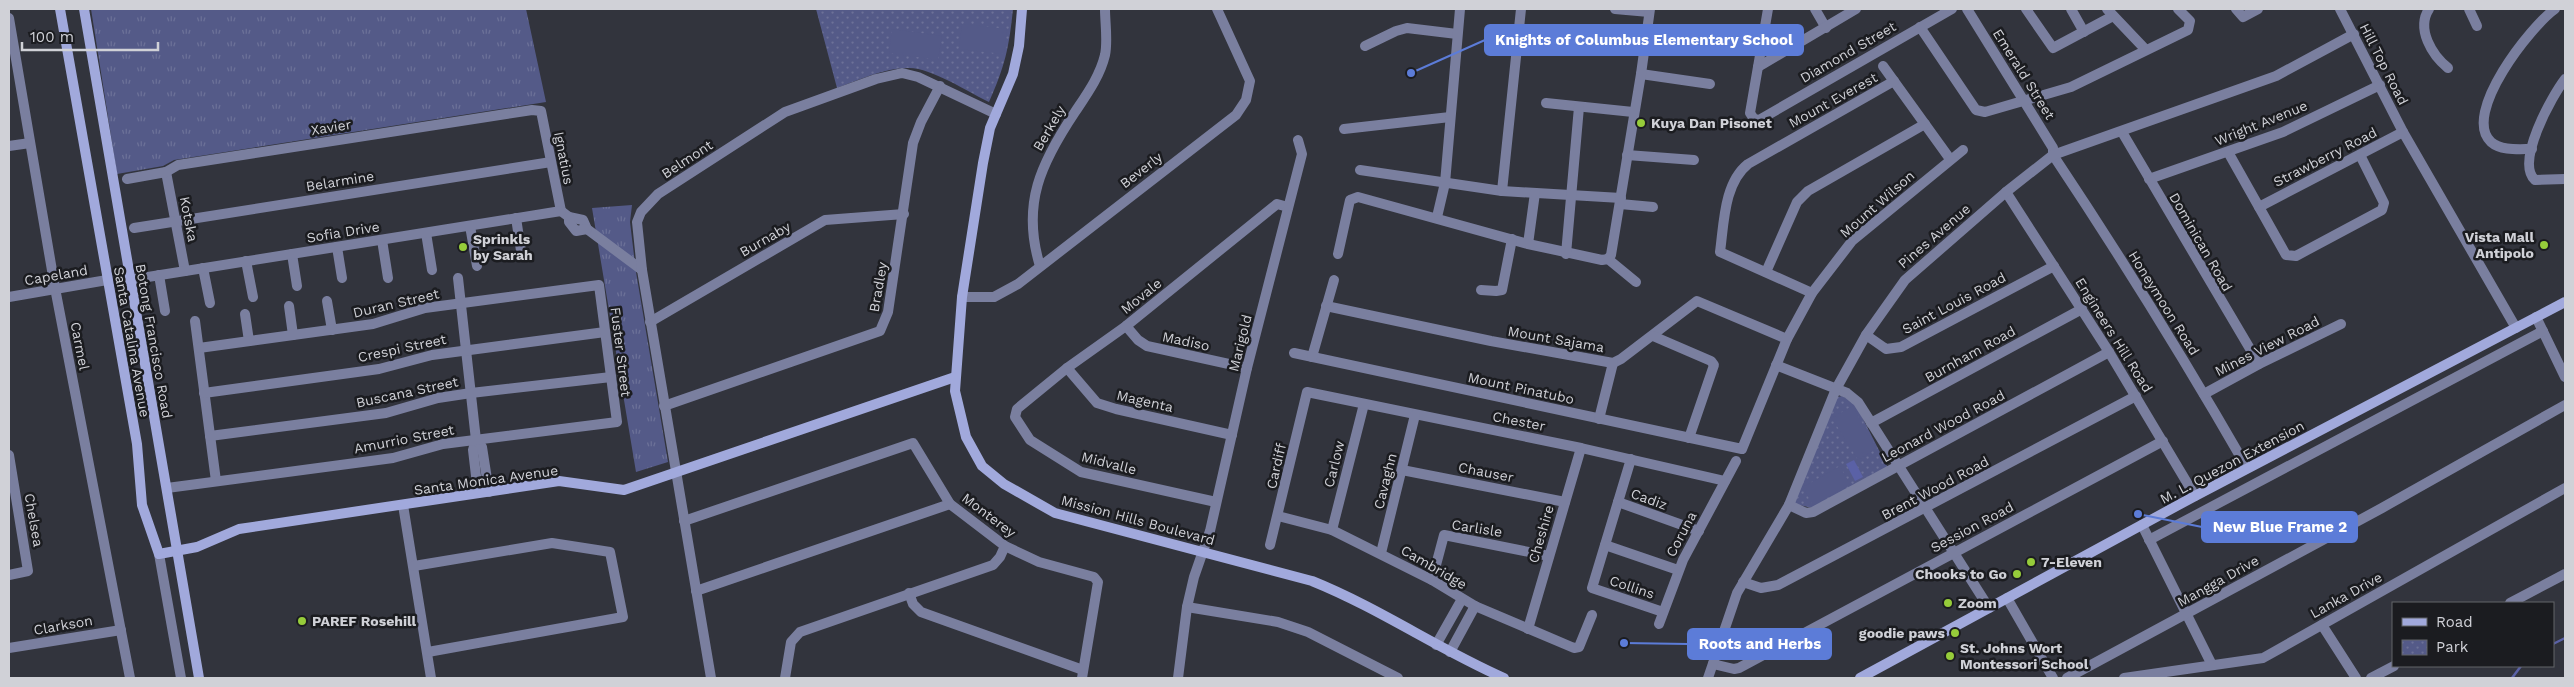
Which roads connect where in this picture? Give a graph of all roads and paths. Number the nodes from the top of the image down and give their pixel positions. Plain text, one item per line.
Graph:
1 (60, 9) edge
2 (84, 9) edge
3 (1022, 9) edge
4 (1105, 9) edge
5 (1217, 9) edge
6 (1460, 9) edge
7 (1521, 9) edge
8 (1615, 9) edge
9 (1768, 9) edge
10 (1816, 9) edge
11 (1856, 9) edge
12 (1952, 9) edge
13 (1967, 9) edge
14 (2026, 9) edge
15 (2071, 9) edge
16 (2178, 9) edge
17 (2236, 9) edge
18 (2258, 9) edge
19 (2340, 9) edge
20 (2429, 9) edge
21 (2469, 9) edge
22 (2555, 9) edge
23 (1650, 10) edge
24 (2110, 12) edge
25 (9, 18) edge
26 (2477, 26) dead end
27 (1920, 27) junction
28 (1826, 28) junction
29 (2084, 32) junction
30 (1457, 34) junction
31 (2354, 34) junction
32 (1365, 46) dead end
33 (2145, 49) junction
34 (1883, 66) dead end
35 (1758, 67) junction
36 (2448, 68) dead end
37 (1641, 74) junction
38 (2565, 79) edge
39 (1894, 81) junction
40 (1710, 84) dead end
41 (2380, 85) junction
42 (940, 86) junction
43 (2025, 102) junction
44 (1546, 104) dead end
45 (1579, 107) junction
46 (541, 111) joint
47 (1633, 112) junction
48 (996, 114) junction
49 (1450, 117) junction
50 (1925, 124) junction
51 (1344, 129) dead end
52 (2122, 132) junction
53 (2403, 132) junction
54 (1298, 140) dead end
55 (30, 143) junction
56 (9, 146) edge
57 (2532, 149) junction
58 (1963, 150) dead end
59 (2228, 152) junction
60 (1627, 155) junction
61 (2053, 155) junction
62 (2360, 155) junction
63 (1950, 159) junction
64 (1694, 160) dead end
65 (551, 162) junction
66 (1360, 170) dead end
67 (166, 172) junction
68 (127, 179) dead end
69 (2150, 179) junction
70 (2565, 179) edge
71 (1444, 183) junction
72 (1502, 191) junction
73 (2006, 192) junction
74 (1535, 193) junction
75 (1571, 195) junction
76 (1621, 201) junction
77 (1288, 207) junction
78 (2259, 207) junction
79 (1653, 208) dead end
80 (565, 214) junction
81 (904, 214) junction
82 (1437, 217) junction
83 (516, 218) junction
84 (176, 221) junction
85 (470, 226) junction
86 (134, 228) dead end
87 (426, 233) junction
88 (1512, 239) junction
89 (382, 240) junction
90 (1528, 244) junction
91 (337, 247) junction
92 (292, 254) junction
93 (1338, 254) dead end
94 (1566, 254) junction
95 (522, 257) dead end
96 (1608, 259) junction
97 (246, 261) junction
98 (477, 266) dead end
99 (1040, 266) junction
100 (2054, 266) junction
101 (203, 268) junction
102 (432, 270) dead end
103 (642, 270) junction
104 (185, 271) junction
105 (1766, 272) junction
106 (159, 275) junction
107 (342, 278) dead end
108 (388, 278) dead end
109 (458, 278) dead end
110 (107, 280) junction
111 (130, 280) junction
112 (1334, 280) dead end
113 (1636, 282) dead end
114 (599, 285) joint
115 (298, 286) dead end
116 (55, 288) junction
117 (1481, 290) dead end
118 (1812, 293) junction
119 (9, 297) edge
120 (253, 297) dead end
121 (962, 297) junction
122 (327, 301) dead end
123 (2565, 302) edge
124 (210, 303) dead end
125 (461, 303) junction
126 (289, 306) dead end
127 (1326, 306) junction
128 (2082, 309) junction
129 (165, 311) dead end
130 (245, 314) dead end
131 (2536, 317) junction
132 (195, 321) dead end
133 (650, 322) junction
134 (2342, 324) dead end
135 (1126, 326) junction
136 (2516, 328) junction
137 (332, 330) junction
138 (2543, 331) junction
139 (605, 332) junction
140 (293, 336) junction
141 (1654, 336) junction
142 (1866, 336) junction
143 (1787, 338) junction
144 (249, 341) junction
145 (199, 348) junction
146 (466, 350) junction
147 (2109, 352) junction
148 (1294, 353) dead end
149 (1312, 357) junction
150 (1613, 364) junction
151 (1776, 364) junction
152 (2259, 364) junction
153 (1067, 368) junction
154 (1247, 368) junction
155 (611, 377) junction
156 (955, 377) junction
157 (2565, 377) edge
158 (1836, 389) junction
159 (1307, 392) joint
160 (204, 393) junction
161 (471, 393) junction
162 (2204, 394) junction
163 (2136, 396) junction
164 (1364, 404) junction
165 (2565, 405) edge
166 (664, 406) junction
167 (1415, 415) junction
168 (1014, 417) joint
169 (1599, 419) junction
170 (617, 422) joint
171 (1871, 423) junction
172 (1232, 435) junction
173 (210, 436) junction
174 (1689, 438) junction
175 (476, 440) junction
176 (2163, 442) junction
177 (1581, 448) junction
178 (1742, 449) joint
179 (9, 455) edge
180 (1631, 458) junction
181 (1736, 461) dead end
182 (1897, 466) junction
183 (2247, 468) junction
184 (1402, 470) junction
185 (676, 473) junction
186 (216, 481) junction
187 (1725, 481) junction
188 (167, 488) junction
189 (2565, 488) edge
190 (12, 492) edge
191 (484, 492) junction
192 (2194, 496) junction
193 (1216, 502) junction
194 (1565, 502) junction
195 (1618, 502) junction
196 (950, 504) junction
197 (403, 505) junction
198 (1789, 505) junction
199 (1925, 510) junction
200 (1278, 516) junction
201 (684, 521) junction
202 (2142, 525) junction
203 (1332, 530) junction
204 (1699, 531) junction
205 (2149, 540) junction
206 (1270, 545) dead end
207 (1605, 545) junction
208 (1005, 546) junction
209 (177, 552) junction
210 (1953, 552) junction
211 (1202, 553) junction
212 (1381, 553) junction
213 (159, 554) junction
214 (1549, 556) junction
215 (414, 566) junction
216 (1678, 570) junction
217 (2565, 574) edge
218 (9, 575) edge
219 (1432, 580) junction
220 (1743, 582) junction
221 (696, 591) junction
222 (909, 594) junction
223 (2007, 598) junction
224 (1462, 599) junction
225 (2512, 602) edge
226 (1474, 606) junction
227 (1187, 607) junction
228 (1989, 608) junction
229 (1663, 612) junction
230 (1592, 615) dead end
231 (2186, 615) junction
232 (1659, 624) dead end
233 (2322, 625) junction
234 (1528, 629) junction
235 (122, 630) junction
236 (1436, 645) junction
237 (9, 648) edge
238 (428, 652) junction
239 (1450, 652) junction
240 (1714, 664) junction
241 (2212, 665) junction
242 (2392, 667) edge
243 (1083, 674) edge
244 (130, 678) edge
245 (181, 678) edge
246 (199, 678) edge
247 (431, 678) edge
248 (711, 678) edge
249 (785, 678) edge
250 (1178, 678) edge
251 (1398, 678) edge
252 (1504, 678) edge
253 (1708, 678) edge
254 (1860, 678) edge
255 (2053, 678) edge
256 (2067, 678) edge
257 (2124, 678) edge
258 (2356, 678) edge
259 (2371, 678) edge

1 - 110 street, Santa Catalina Avenue
2 - 111 street, Botong Francisco Road
3 - 48 street, Mission Hills Boulevard
4 - 99 street, Berkely
5 - 99 street, Beverly
6 - 30 street
7 - 72 street
8 - 23 street
9 - 35 street
10 - 28 street
11 - 28 street
12 - 27 street, Diamond Street
13 - 43 street, Emerald Street
14 - 29 street
15 - 29 street
16 - 33 street
17 - 18 street
19 - 31 street, Hill Top Road
20 - 36 street
21 - 26 street
22 - 57 street
23 - 37 street
24 - 29 street
24 - 33 street
25 - 55 street, Carmel
27 - 35 street, Diamond Street
27 - 43 street
28 - 35 street
30 - 32 street
30 - 49 street
31 - 41 street, Hill Top Road
31 - 52 street, Pines Avenue
33 - 43 street
34 - 39 street
37 - 40 street
37 - 47 street
38 - 57 street
39 - 50 street
39 - 105 street, Mount Everest
41 - 53 street, Hill Top Road
41 - 59 street, Wright Avenue
42 - 48 street, Belmont
42 - 81 street, Bradley
42 - 103 street, Belmont
43 - 61 street, Emerald Street
44 - 45 street
45 - 47 street
45 - 75 street
46 - 65 street, Ignatius
46 - 67 street, Xavier
47 - 60 street
48 - 121 street, Mission Hills Boulevard
49 - 51 street
49 - 71 street
50 - 63 street
50 - 105 street
52 - 61 street, Pines Avenue
52 - 69 street, Dominican Road
53 - 62 street, Strawberry Road
53 - 136 street, Hill Top Road
54 - 77 street, Marigold
55 - 56 street
55 - 116 street, Carmel
57 - 70 street
58 - 63 street, Mount Wilson
59 - 69 street, Wright Avenue
59 - 78 street
60 - 64 street
60 - 76 street
61 - 73 street, Pines Avenue
61 - 162 street, Honeymoon Road
62 - 78 street, Strawberry Road
62 - 78 street
63 - 118 street, Mount Wilson
65 - 80 street, Ignatius
65 - 84 street, Belarmine
66 - 71 street
67 - 68 street, Xavier
67 - 84 street, Kotska
69 - 152 street, Dominican Road
71 - 72 street
71 - 82 street
72 - 74 street
73 - 100 street, Engineers Hill Road
73 - 142 street, Pines Avenue
74 - 75 street
74 - 90 street
75 - 76 street
75 - 94 street
76 - 79 street
76 - 96 street
77 - 135 street, Movale
77 - 154 street, Marigold
80 - 83 street, Sofia Drive
80 - 103 street
81 - 133 street, Burnaby
81 - 166 street, Bradley
82 - 88 street
82 - 93 street
83 - 85 street, Sofia Drive
83 - 95 street
84 - 86 street, Belarmine
84 - 104 street, Kotska
85 - 87 street, Sofia Drive
85 - 98 street
87 - 89 street, Sofia Drive
87 - 102 street
88 - 90 street
88 - 117 street
89 - 91 street, Sofia Drive
89 - 108 street
90 - 94 street
91 - 92 street, Sofia Drive
91 - 107 street
92 - 97 street, Sofia Drive
92 - 115 street
94 - 96 street
96 - 113 street
97 - 101 street, Sofia Drive
97 - 120 street
99 - 121 street, Beverly
100 - 128 street, Engineers Hill Road
100 - 142 street, Saint Louis Road
101 - 104 street, Sofia Drive
101 - 124 street
103 - 133 street, Belmont
104 - 106 street, Sofia Drive
105 - 118 street, Mount Everest
106 - 111 street, Sofia Drive
106 - 129 street
109 - 125 street
110 - 116 street, Capeland
110 - 213 street, Santa Catalina Avenue
111 - 188 street, Botong Francisco Road
112 - 127 street
114 - 125 street, Duran Street
114 - 139 street, Fuster Street
116 - 119 street, Capeland
116 - 235 street, Carmel
118 - 143 street, Mount Wilson
121 - 156 street, Mission Hills Boulevard
122 - 137 street
123 - 131 street, M. L. Quezon Extension
125 - 137 street, Duran Street
125 - 146 street
126 - 140 street
127 - 149 street
127 - 150 street, Mount Sajama
128 - 147 street, Engineers Hill Road
128 - 171 street, Burnham Road
130 - 144 street
131 - 136 street, M. L. Quezon Extension
131 - 138 street
132 - 145 street
133 - 166 street, Belmont
134 - 152 street, Mines View Road
135 - 153 street, Movale
135 - 154 street, Madiso
136 - 183 street, M. L. Quezon Extension
137 - 140 street, Duran Street
138 - 157 street
138 - 205 street
139 - 146 street, Crespi Street
139 - 155 street, Fuster Street
140 - 144 street, Duran Street
141 - 143 street, Mount Sajama
141 - 150 street, Mount Sajama
141 - 174 street
142 - 158 street, Pines Avenue
143 - 151 street, Mount Wilson
144 - 145 street, Duran Street
145 - 160 street
146 - 160 street, Crespi Street
146 - 161 street
147 - 163 street, Engineers Hill Road
147 - 182 street, Leonard Wood Road
148 - 149 street, Mount Pinatubo
149 - 169 street, Mount Pinatubo
150 - 169 street
151 - 158 street
151 - 178 street, Mount Wilson
152 - 162 street, Mines View Road
153 - 168 street, Movale
153 - 172 street, Magenta
154 - 172 street, Marigold
155 - 161 street, Buscana Street
155 - 170 street, Fuster Street
156 - 185 street, Santa Monica Avenue
156 - 211 street, Mission Hills Boulevard
158 - 171 street
158 - 198 street, Pines Avenue
159 - 164 street, Chester
159 - 200 street, Cardiff
160 - 173 street
161 - 173 street, Buscana Street
161 - 175 street
162 - 183 street, Honeymoon Road
163 - 176 street, Engineers Hill Road
163 - 199 street, Brent Wood Road
164 - 167 street, Chester
164 - 203 street, Carlow
165 - 231 street, Mangga Drive
166 - 185 street, Belmont
167 - 177 street, Chester
167 - 184 street, Cavaghn
168 - 193 street, Midvalle
169 - 174 street, Mount Pinatubo
170 - 175 street, Amurrio Street
171 - 182 street
172 - 193 street, Marigold
173 - 186 street
174 - 178 street, Mount Pinatubo
175 - 186 street, Amurrio Street
175 - 191 street
176 - 192 street, Engineers Hill Road
176 - 210 street, Session Road
177 - 180 street, Chester
177 - 194 street, Cheshire
179 - 190 street, Chelsea
180 - 187 street, Chester
180 - 195 street
181 - 187 street, Coruna
182 - 198 street, Leonard Wood Road
182 - 199 street
183 - 192 street, M. L. Quezon Extension
184 - 194 street, Chauser
184 - 212 street, Cavaghn
185 - 191 street, Santa Monica Avenue
185 - 201 street, Belmont
186 - 188 street, Amurrio Street
187 - 204 street, Coruna
188 - 209 street, Botong Francisco Road
189 - 233 street, Lanka Drive
190 - 218 street, Chelsea
191 - 197 street, Santa Monica Avenue
192 - 202 street, M. L. Quezon Extension
193 - 211 street, Marigold
194 - 214 street, Cheshire
195 - 204 street, Cadiz
195 - 207 street
196 - 201 street, Monterey
196 - 208 street, Monterey
196 - 221 street
197 - 209 street, Santa Monica Avenue
197 - 215 street
198 - 220 street, Pines Avenue
199 - 210 street
199 - 220 street, Brent Wood Road
200 - 203 street, Cambridge
200 - 206 street, Cardiff
201 - 221 street, Belmont
202 - 205 street
202 - 223 street, M. L. Quezon Extension
203 - 212 street, Cambridge
204 - 216 street, Coruna
205 - 231 street
207 - 216 street
207 - 229 street, Collins
208 - 222 street
208 - 243 street, Monterey
209 - 213 street, Santa Monica Avenue
209 - 246 street, Botong Francisco Road
210 - 228 street
210 - 240 street, Session Road
211 - 227 street, Marigold
211 - 236 street, Mission Hills Boulevard
212 - 219 street, Cambridge
213 - 245 street, Santa Catalina Avenue
214 - 219 street, Carlisle
214 - 234 street, Cheshire
215 - 238 street
215 - 238 street
216 - 229 street, Coruna
217 - 225 street
219 - 224 street, Cambridge
220 - 240 street, Pines Avenue
221 - 248 street, Belmont
222 - 243 street
222 - 249 street
223 - 228 street, M. L. Quezon Extension
223 - 255 street
224 - 226 street, Cambridge
224 - 236 street
226 - 234 street, Cambridge
226 - 239 street
227 - 250 street, Marigold
227 - 251 street
228 - 254 street, M. L. Quezon Extension
229 - 232 street, Coruna
230 - 234 street, Cambridge
231 - 241 street
231 - 256 street, Mangga Drive
233 - 241 street, Lanka Drive
233 - 258 street
235 - 237 street, Clarkson
235 - 244 street, Carmel
236 - 239 street, Mission Hills Boulevard
238 - 247 street
239 - 252 street, Mission Hills Boulevard
240 - 253 street, Pines Avenue
241 - 257 street, Lanka Drive
242 - 259 street

